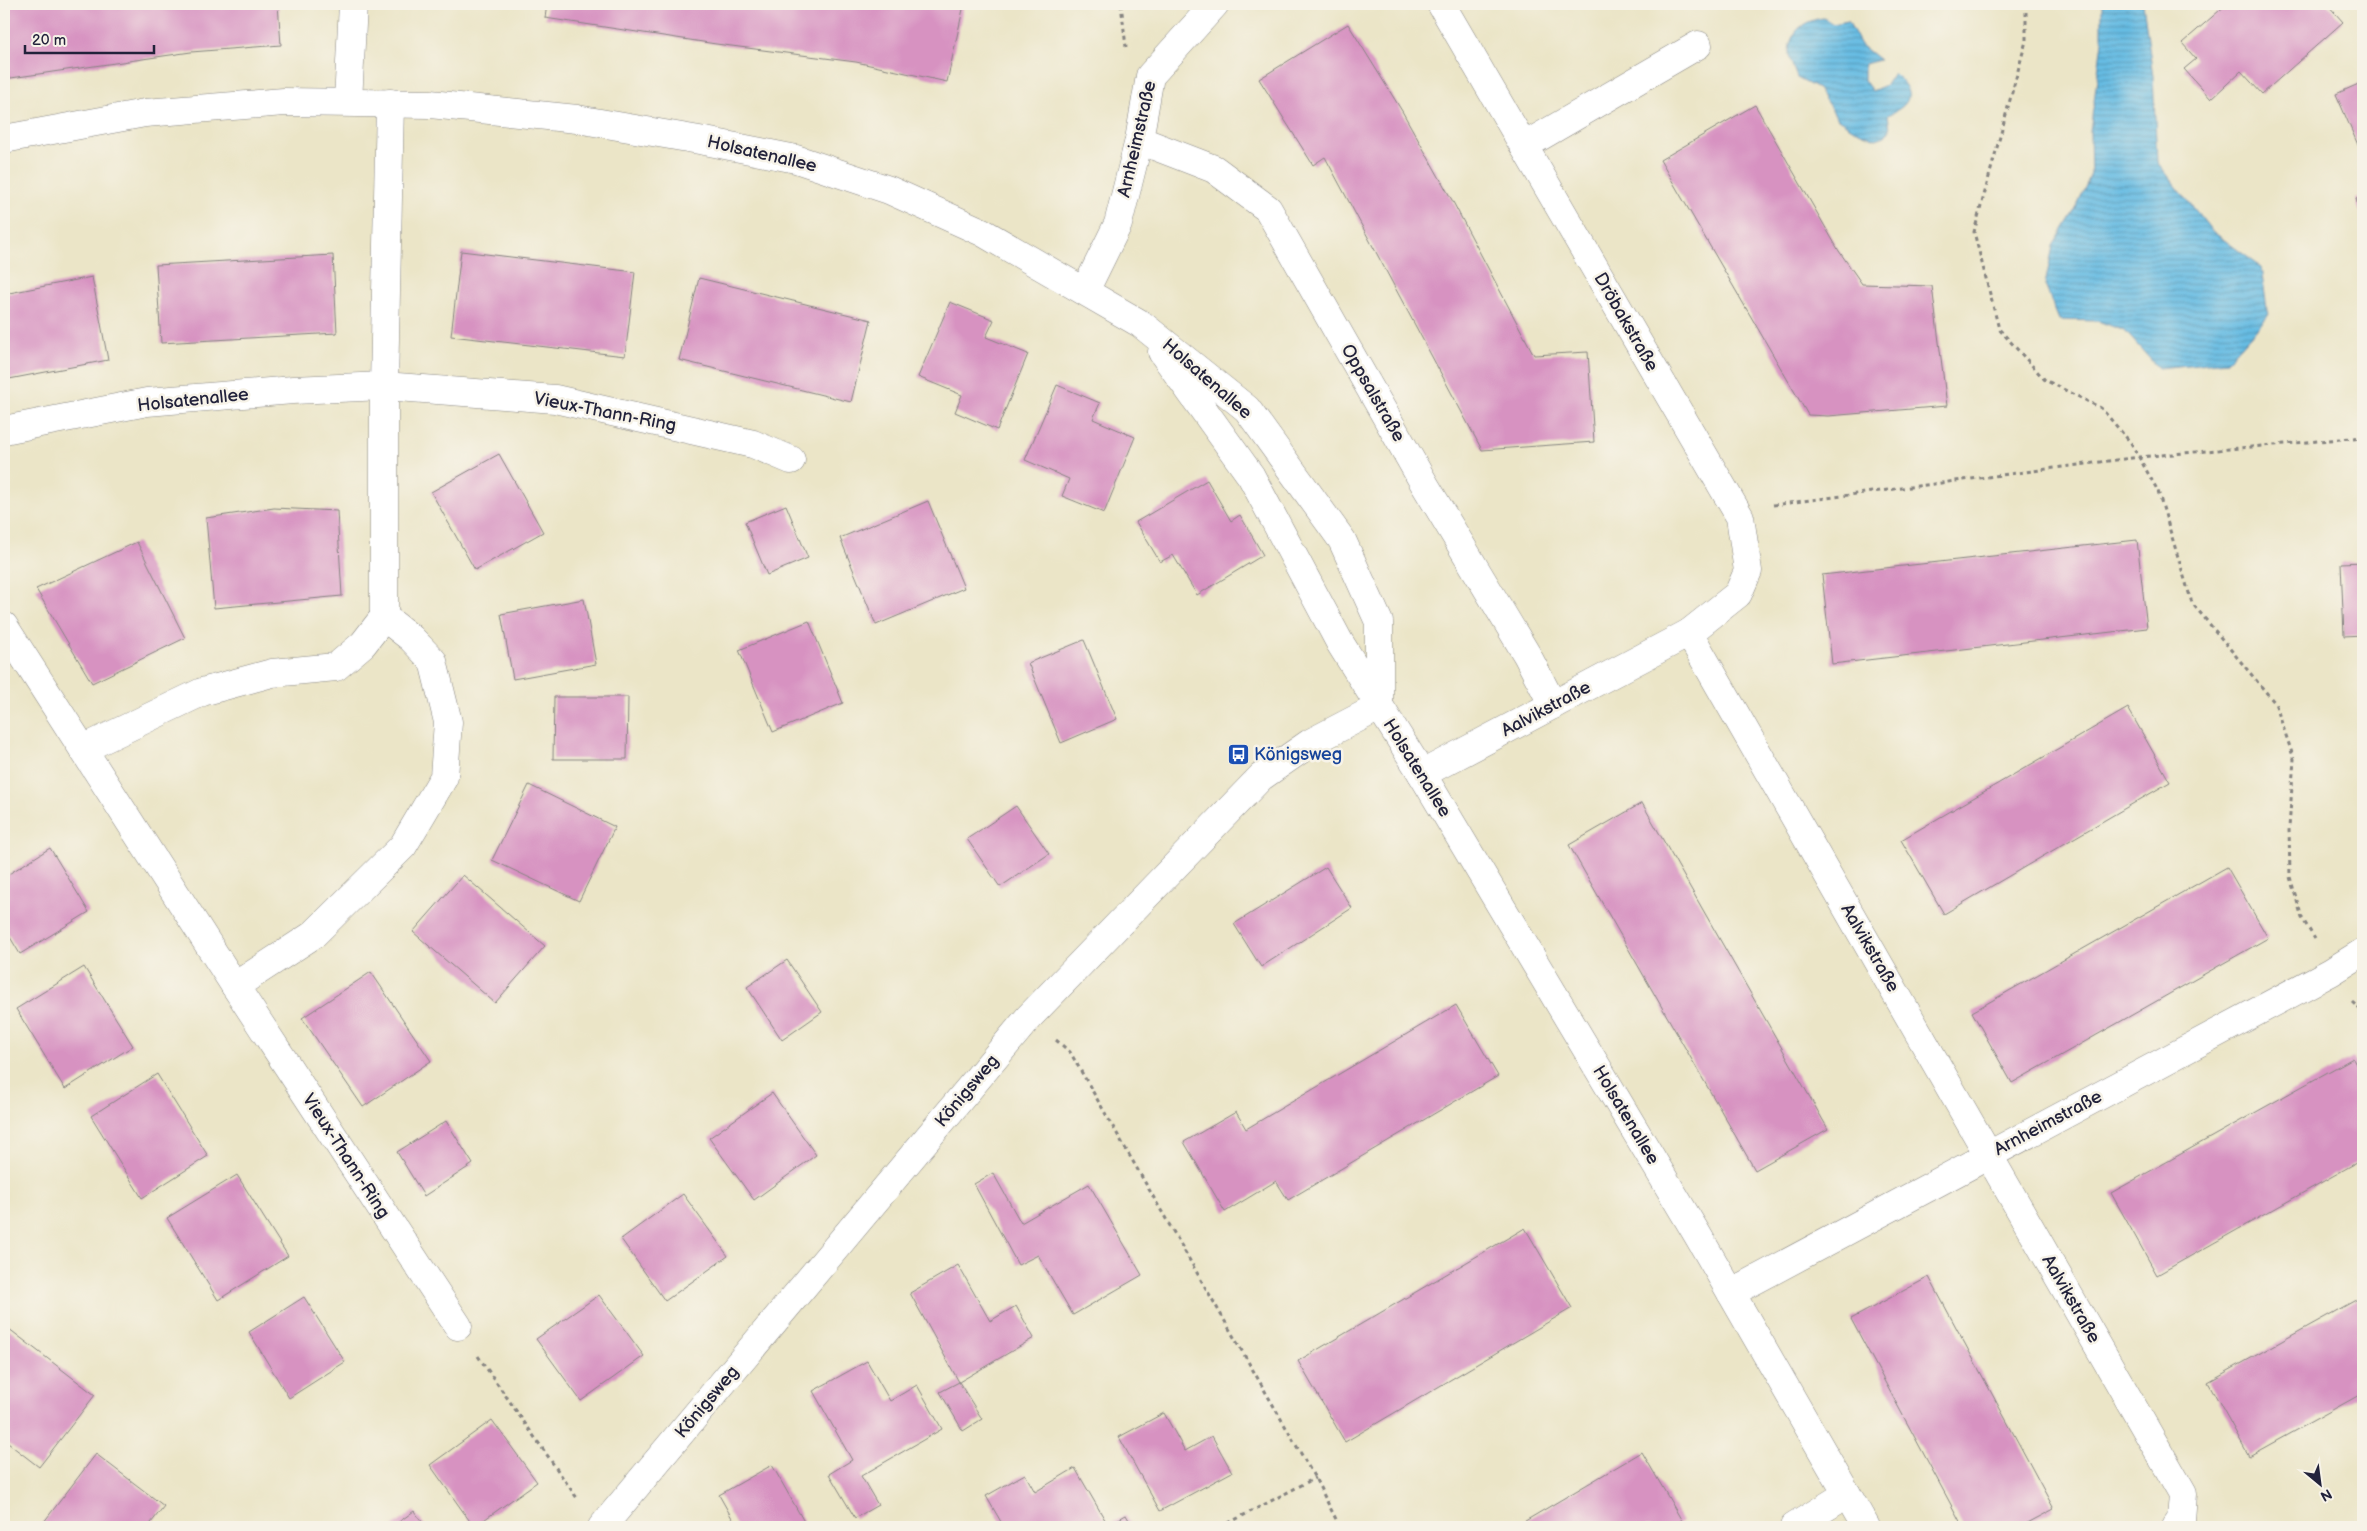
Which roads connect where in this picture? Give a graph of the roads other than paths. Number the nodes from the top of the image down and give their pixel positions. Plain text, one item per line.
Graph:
1 (353, 4) edge
2 (1215, 4) edge
3 (1441, 4) edge
4 (1698, 45) dead end
5 (348, 102) junction
6 (390, 103) junction
7 (4, 139) edge
8 (1139, 140) junction
9 (1524, 146) junction
10 (1085, 291) junction
11 (1141, 324) junction
12 (384, 386) junction
13 (4, 430) edge
14 (791, 460) dead end
15 (384, 617) junction
16 (4, 626) edge
17 (1689, 633) junction
18 (1553, 704) junction
19 (1379, 706) junction
20 (83, 749) junction
21 (1422, 774) junction
22 (2363, 952) edge
23 (235, 986) junction
24 (1988, 1155) junction
25 (1731, 1293) junction
26 (458, 1326) road end
27 (1847, 1494) junction
28 (602, 1527) edge
29 (1794, 1527) edge
30 (1866, 1527) edge
31 (2176, 1527) edge

1 - 5 street
2 - 8 street, Arnheimstraße
3 - 9 street, Dröbakstraße
4 - 9 street
5 - 6 street, Holsatenallee
5 - 7 street, Holsatenallee
6 - 10 street, Holsatenallee
6 - 12 street
8 - 10 street, Arnheimstraße
8 - 18 street, Oppsalstraße
9 - 17 street, Dröbakstraße
10 - 11 street, Holsatenallee
11 - 19 street, Holsatenallee
11 - 19 street, Holsatenallee
12 - 13 street, Holsatenallee
12 - 14 street, Vieux-Thann-Ring
12 - 15 street
15 - 20 street
15 - 23 street
16 - 20 street, Vieux-Thann-Ring
17 - 18 street, Aalvikstraße
17 - 24 street, Aalvikstraße
18 - 21 street, Aalvikstraße
19 - 21 street, Holsatenallee
19 - 28 street, Königsweg
20 - 23 street, Vieux-Thann-Ring
21 - 25 street, Holsatenallee
22 - 24 street, Arnheimstraße
23 - 26 street, Vieux-Thann-Ring
24 - 25 street, Arnheimstraße
24 - 31 street, Aalvikstraße
25 - 27 street, Holsatenallee
27 - 29 street
27 - 30 street, Holsatenallee

